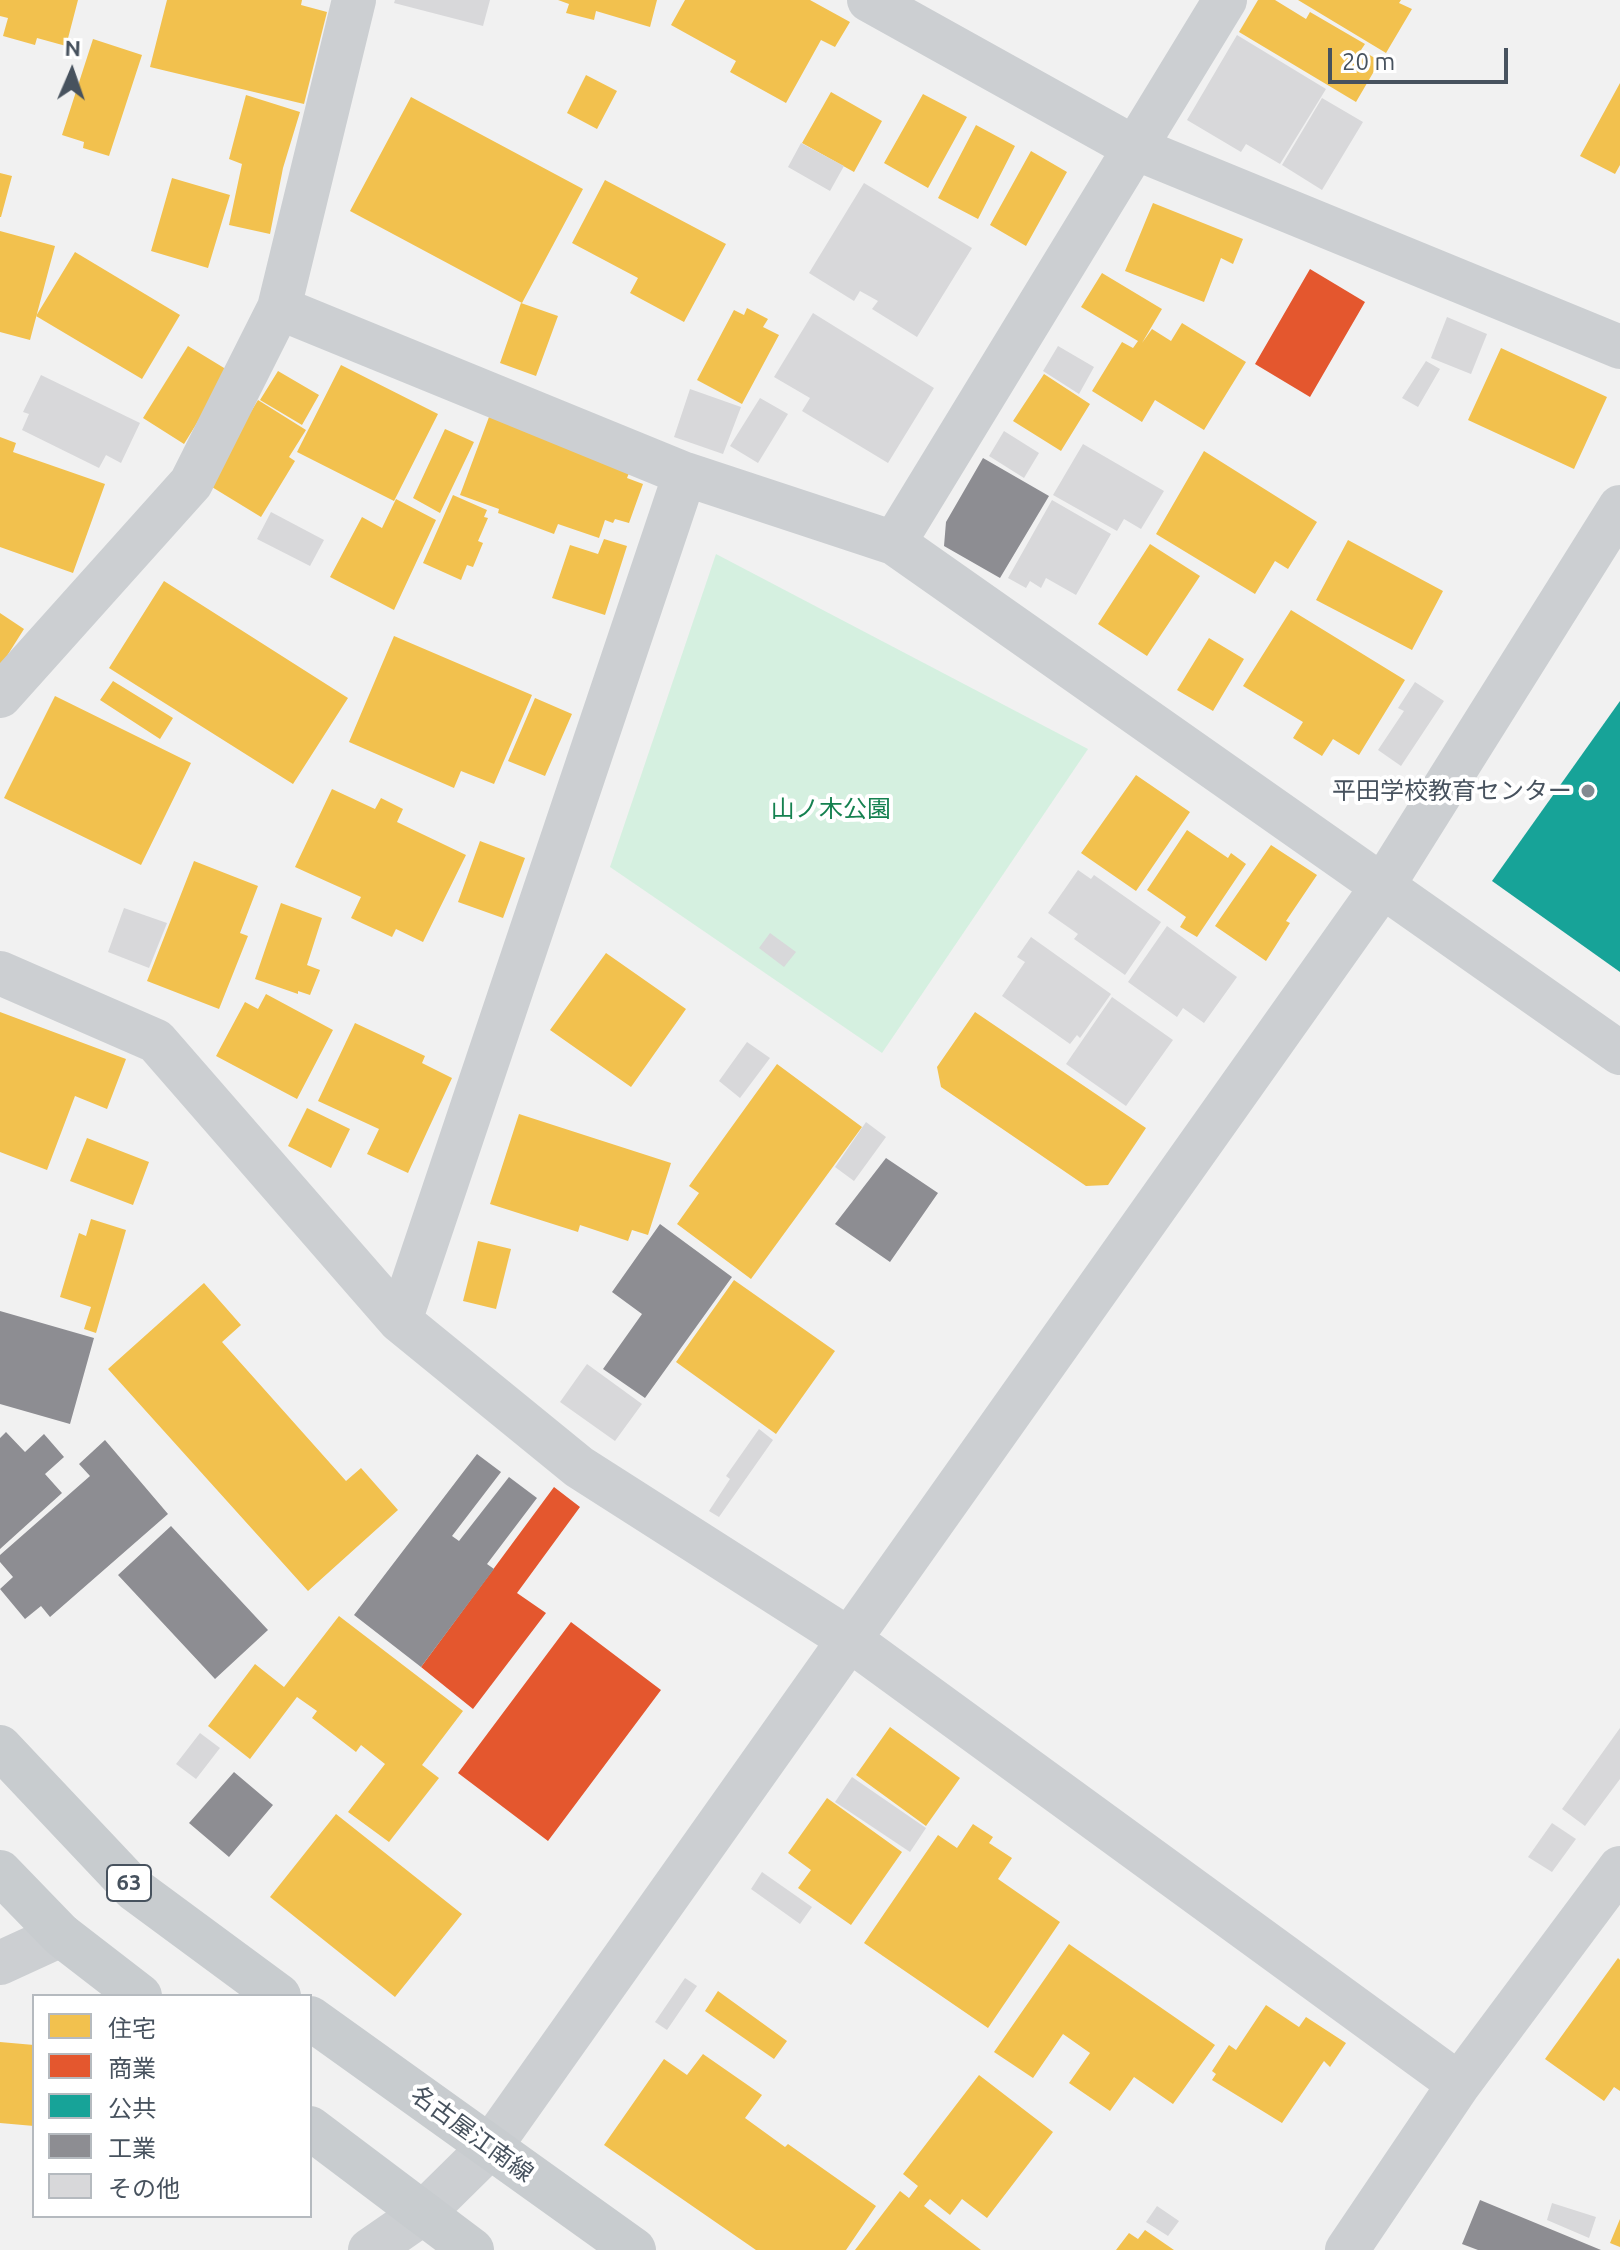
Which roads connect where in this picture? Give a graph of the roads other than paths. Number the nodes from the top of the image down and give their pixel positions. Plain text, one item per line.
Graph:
1 (354, 0) edge
2 (869, 0) edge
3 (1225, 0) edge
4 (1135, 148) junction
5 (279, 308) junction
6 (1620, 347) edge
7 (685, 474) junction
8 (1620, 507) edge
9 (894, 543) junction
10 (1608, 553) edge
11 (0, 696) edge
12 (1382, 887) junction
13 (0, 973) edge
14 (1620, 1053) edge
15 (400, 1321) junction
16 (850, 1640) junction
17 (0, 1747) edge
18 (1620, 1868) edge
19 (0, 1872) edge
20 (61, 1935) junction
21 (0, 1963) edge
22 (137, 1994) edge
23 (276, 1994) edge
24 (312, 2019) edge
25 (1459, 2084) junction
26 (312, 2130) edge
27 (490, 2147) junction
28 (422, 2214) junction
29 (370, 2250) edge
30 (472, 2250) edge
31 (634, 2250) edge
32 (1347, 2250) edge

1 - 5 street
2 - 4 street
3 - 4 street
4 - 6 street
4 - 9 street
5 - 7 street
5 - 11 street
7 - 9 street
7 - 15 street
8 - 10 street
9 - 12 street
10 - 12 street
12 - 14 street
12 - 16 street
13 - 15 street
15 - 16 street
16 - 25 street
16 - 27 street
17 - 23 main road, 63
18 - 25 street
19 - 20 main road
20 - 21 street
20 - 22 main road
24 - 27 main road, 名古屋江南線
25 - 32 street
26 - 28 main road
27 - 28 street
27 - 31 main road, 名古屋江南線
28 - 29 street
28 - 30 main road

